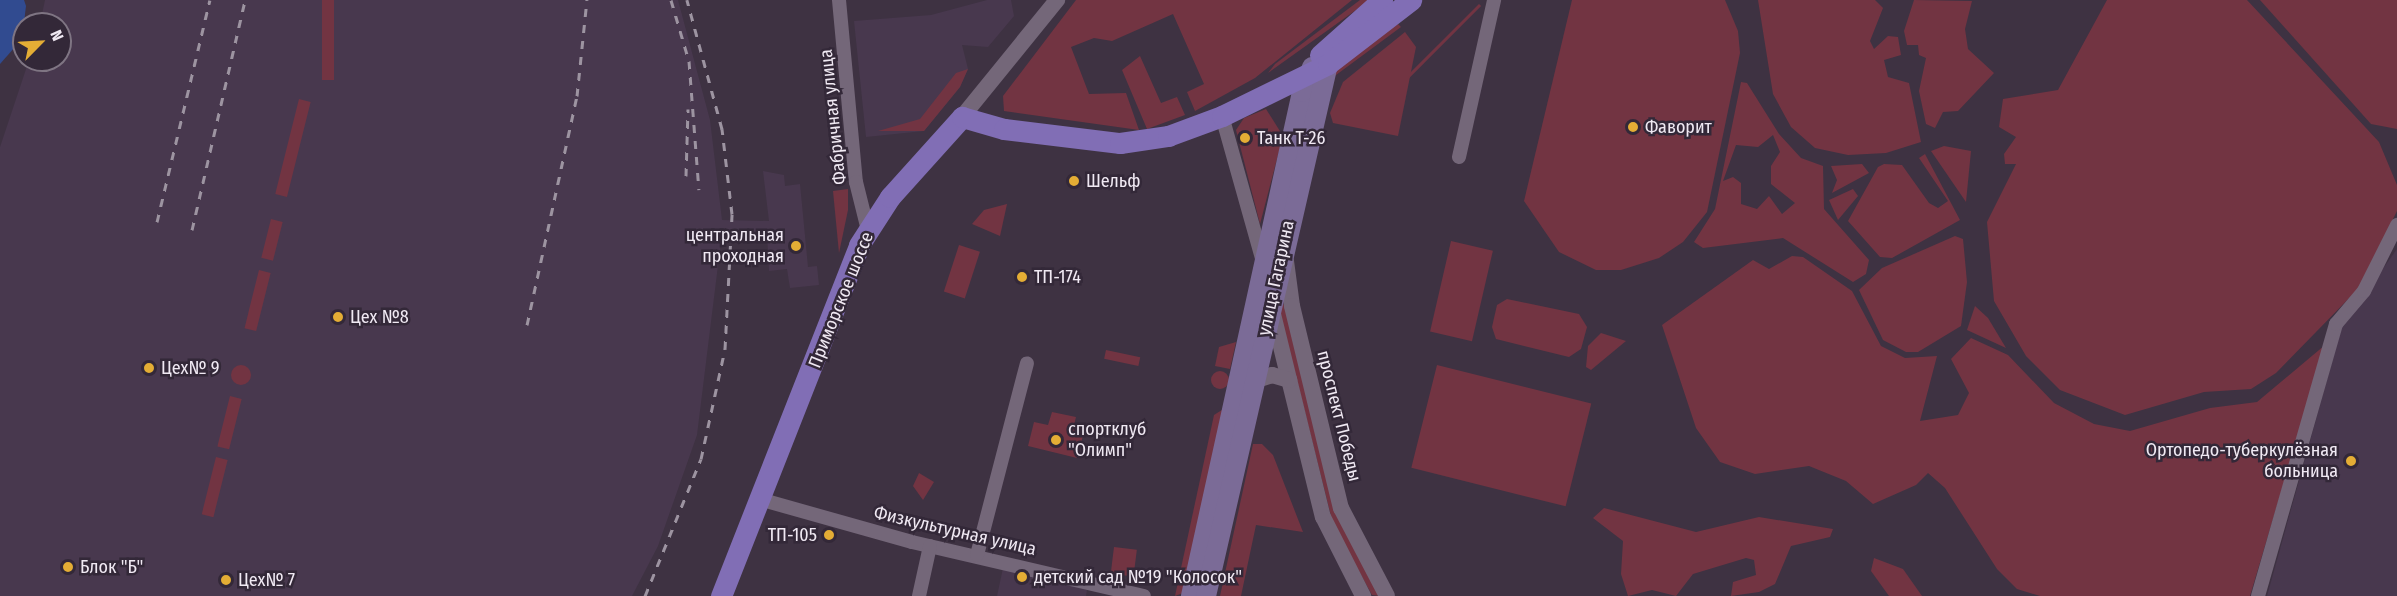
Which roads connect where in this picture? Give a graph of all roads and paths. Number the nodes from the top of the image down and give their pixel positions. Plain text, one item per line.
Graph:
1 (839, 0) edge
2 (1057, 0) edge
3 (1382, 0) edge
4 (1411, 0) edge
5 (1494, 0) edge
6 (1320, 66) junction
7 (1222, 116) junction
8 (962, 117) junction
9 (1459, 157) dead end
10 (2397, 225) edge
11 (868, 230) junction
12 (1285, 236) junction
13 (1264, 264) junction
14 (1292, 304) junction
15 (1262, 308) junction
16 (1027, 363) dead end
17 (1289, 380) junction
18 (1254, 381) junction
19 (759, 499) junction
20 (930, 546) junction
21 (977, 555) junction
22 (722, 596) edge
23 (919, 596) edge
24 (1144, 596) edge
25 (1191, 596) edge
26 (1206, 596) edge
27 (1364, 596) edge
28 (1387, 596) edge
29 (2258, 596) edge

1 - 11 street, Фабричная улица
2 - 8 street
3 - 6 main road, улица Гагарина
4 - 6 main road
5 - 9 street
6 - 7 main road
6 - 12 main road, улица Гагарина
6 - 13 main road, улица Гагарина
7 - 8 main road
7 - 13 street
8 - 11 main road, Приморское шоссе
10 - 29 street
11 - 19 main road, Приморское шоссе
12 - 14 street, проспект Победы
12 - 15 main road, улица Гагарина
13 - 15 main road, улица Гагарина
14 - 15 street
14 - 28 street, проспект Победы
15 - 17 street
15 - 18 main road, улица Гагарина
15 - 25 main road, улица Гагарина
16 - 21 street
17 - 18 street
17 - 27 street
18 - 26 main road, улица Гагарина
19 - 20 street, Физкультурная улица
19 - 22 main road, Приморское шоссе
20 - 21 street, Физкультурная улица
20 - 23 street
21 - 24 street, Физкультурная улица

